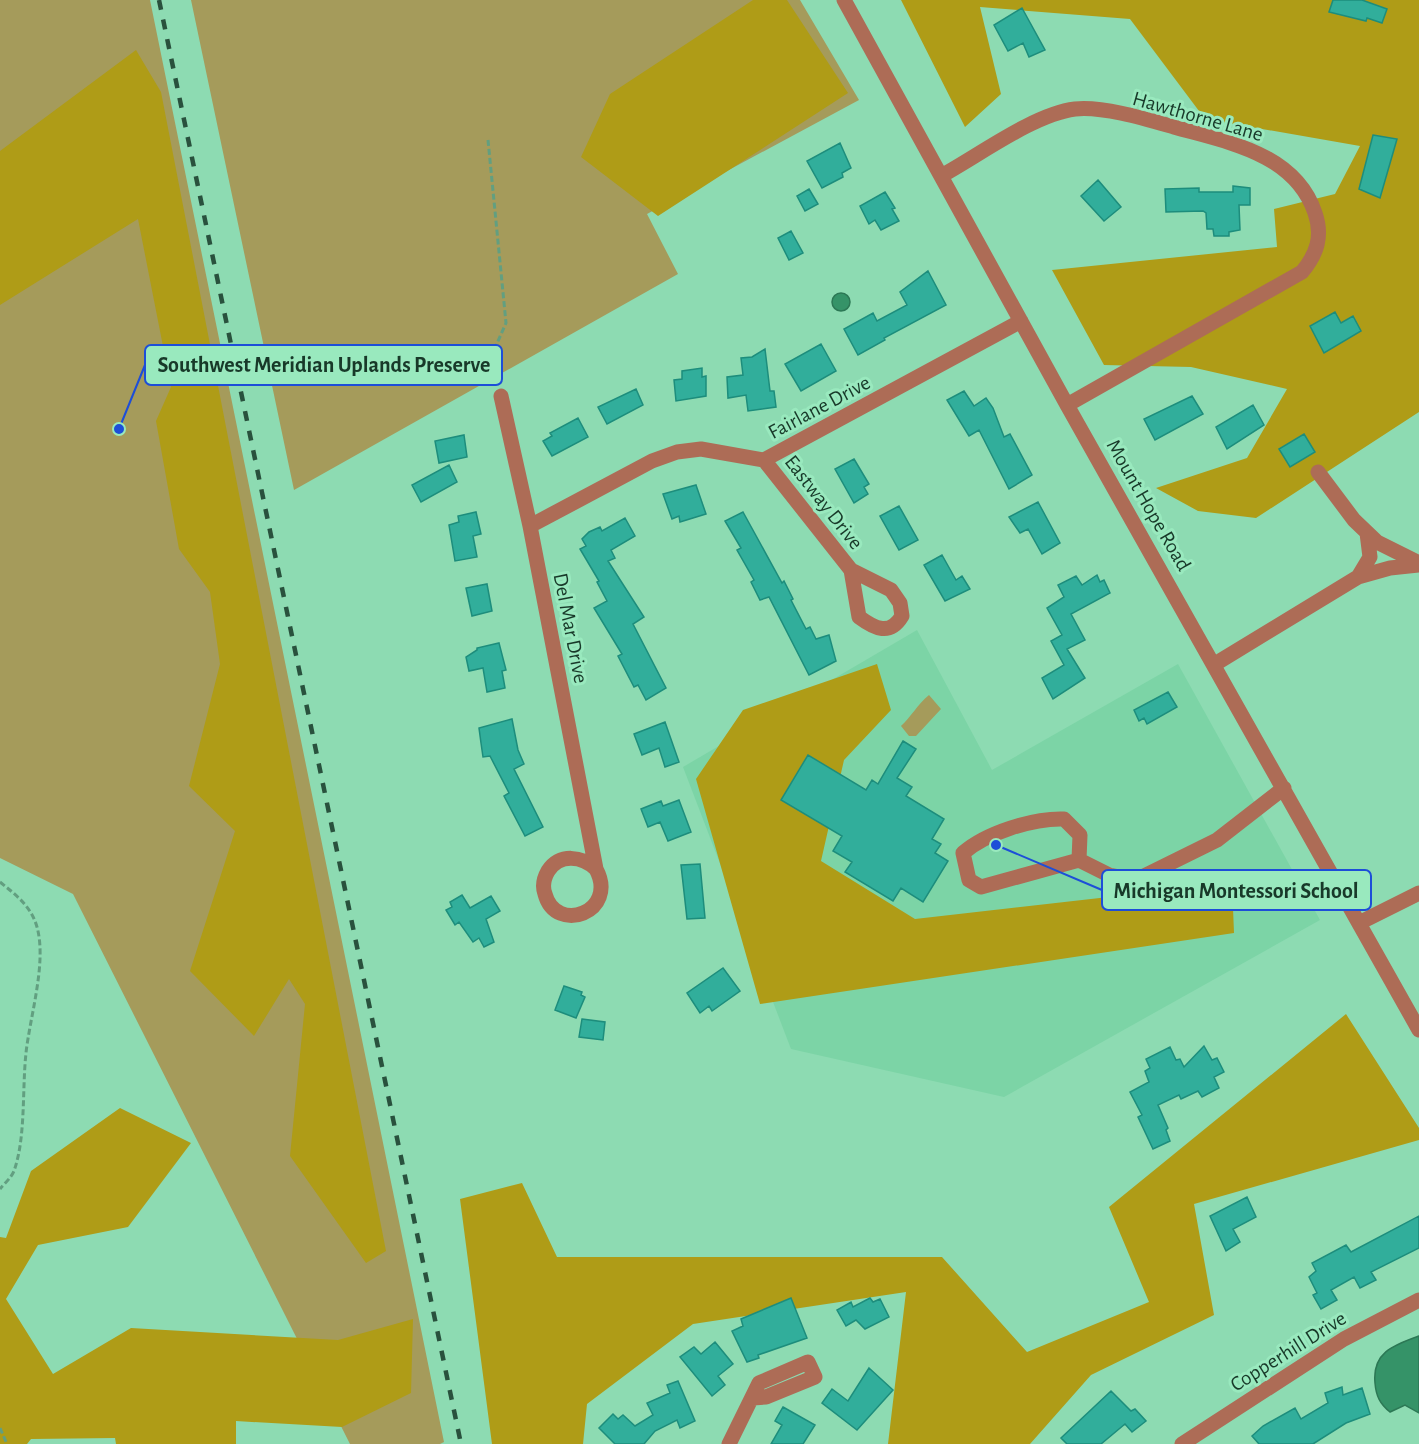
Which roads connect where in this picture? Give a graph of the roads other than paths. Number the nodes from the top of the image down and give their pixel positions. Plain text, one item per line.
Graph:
1 (844, 0) edge
2 (941, 176) junction
3 (1021, 321) junction
4 (501, 396) road end
5 (1068, 405) junction
6 (764, 460) junction
7 (1318, 472) dead end
8 (530, 526) junction
9 (1367, 533) junction
10 (1419, 564) edge
11 (851, 570) dead end
12 (1358, 577) junction
13 (1215, 664) junction
14 (1284, 788) junction
15 (1079, 860) junction
16 (596, 869) dead end
17 (1419, 893) edge
18 (1359, 923) junction
19 (1419, 1030) edge
20 (1419, 1300) edge
21 (753, 1398) dead end
22 (729, 1444) edge
23 (1182, 1444) edge

1 - 2 street, Mount Hope Road
2 - 3 street, Mount Hope Road
2 - 5 street, Hawthorne Lane
3 - 5 street, Mount Hope Road
3 - 6 street, Fairlane Drive
4 - 8 street, Del Mar Drive
5 - 13 street, Mount Hope Road
6 - 8 street, Fairlane Drive
6 - 11 street, Eastway Drive
7 - 9 street
8 - 16 street, Del Mar Drive
9 - 10 street
9 - 12 street
10 - 12 street
12 - 13 street
13 - 14 street, Mount Hope Road
14 - 15 street
14 - 18 street, Mount Hope Road
15 - 15 street
17 - 18 street
18 - 19 street, Mount Hope Road
20 - 23 street, Copperhill Drive
21 - 22 street

